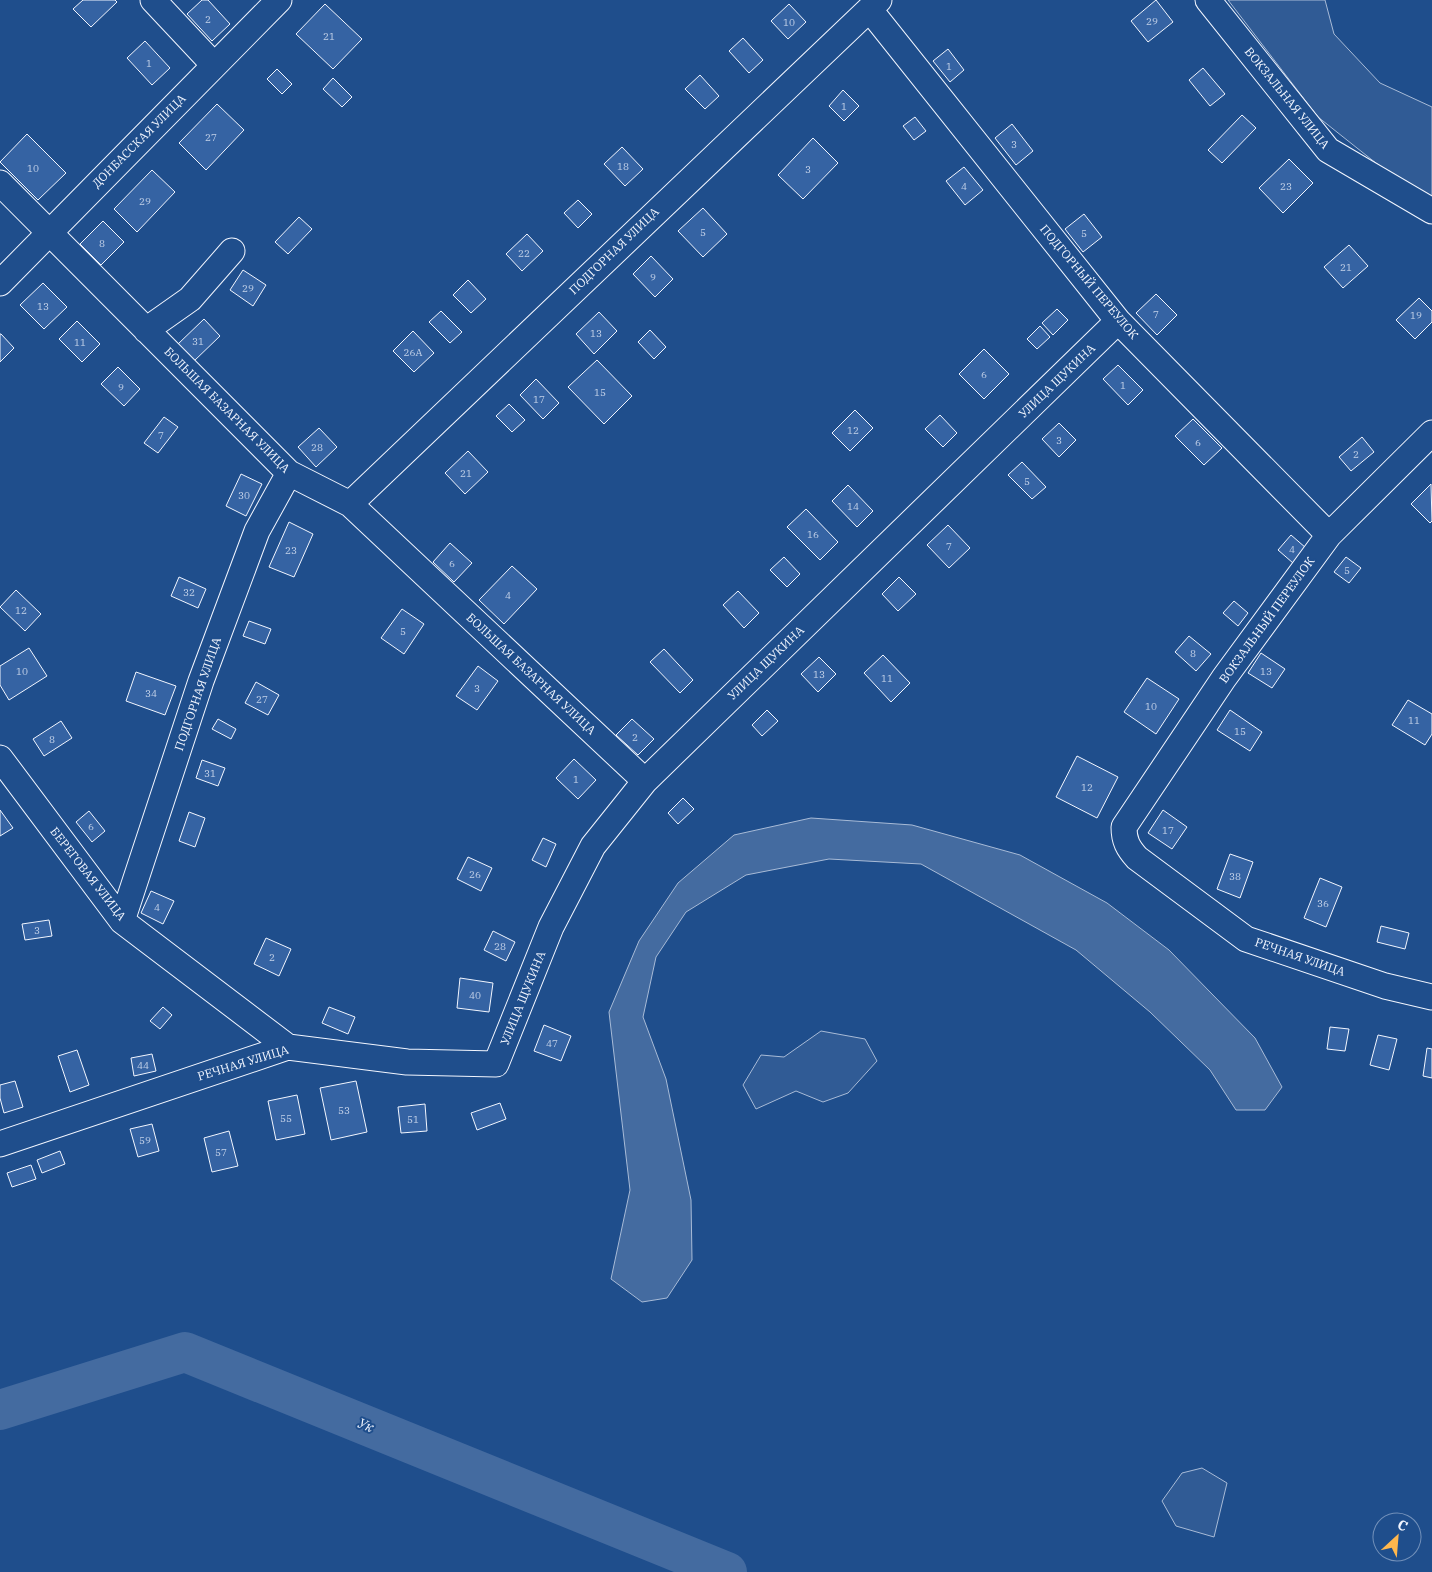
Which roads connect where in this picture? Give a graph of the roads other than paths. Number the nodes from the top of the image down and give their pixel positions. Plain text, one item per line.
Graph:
1 (153, 0) edge
2 (279, 0) edge
3 (1208, 0) edge
4 (875, 5) edge
5 (214, 65) junction
6 (0, 183) edge
7 (1432, 211) edge
8 (48, 233) junction
9 (232, 252) dead end
10 (0, 283) edge
11 (1118, 321) junction
12 (146, 330) junction
13 (1432, 433) edge
14 (289, 473) junction
15 (350, 504) junction
16 (1329, 535) junction
17 (0, 758) edge
18 (645, 781) junction
19 (1124, 827) joint
20 (122, 921) junction
21 (1432, 997) edge
22 (288, 1047) junction
23 (496, 1064) joint
24 (0, 1144) edge

1 - 5 street
2 - 5 street, ДОНБАССКАЯ УЛИЦА
3 - 7 street, ВОКЗАЛЬНАЯ УЛИЦА
4 - 11 street, ПОДГОРНЫЙ ПЕРЕУЛОК
4 - 15 street, ПОДГОРНАЯ УЛИЦА
5 - 8 street, ДОНБАССКАЯ УЛИЦА
6 - 8 street, БОЛЬШАЯ БАЗАРНАЯ УЛИЦА
8 - 10 street, ДОНБАССКАЯ УЛИЦА
8 - 12 street, БОЛЬШАЯ БАЗАРНАЯ УЛИЦА
9 - 12 street
11 - 16 street, ПОДГОРНЫЙ ПЕРЕУЛОК
11 - 18 street, УЛИЦА ЩУКИНА
12 - 14 street, БОЛЬШАЯ БАЗАРНАЯ УЛИЦА
13 - 16 street, ВОКЗАЛЬНЫЙ ПЕРЕУЛОК
14 - 15 street, БОЛЬШАЯ БАЗАРНАЯ УЛИЦА
14 - 20 street, ПОДГОРНАЯ УЛИЦА
15 - 18 street, БОЛЬШАЯ БАЗАРНАЯ УЛИЦА
16 - 19 street, ВОКЗАЛЬНЫЙ ПЕРЕУЛОК
17 - 20 street, БЕРЕГОВАЯ УЛИЦА
18 - 23 street, УЛИЦА ЩУКИНА
19 - 21 street, РЕЧНАЯ УЛИЦА
20 - 22 street, БЕРЕГОВАЯ УЛИЦА
22 - 23 street, РЕЧНАЯ УЛИЦА
22 - 24 street, РЕЧНАЯ УЛИЦА

